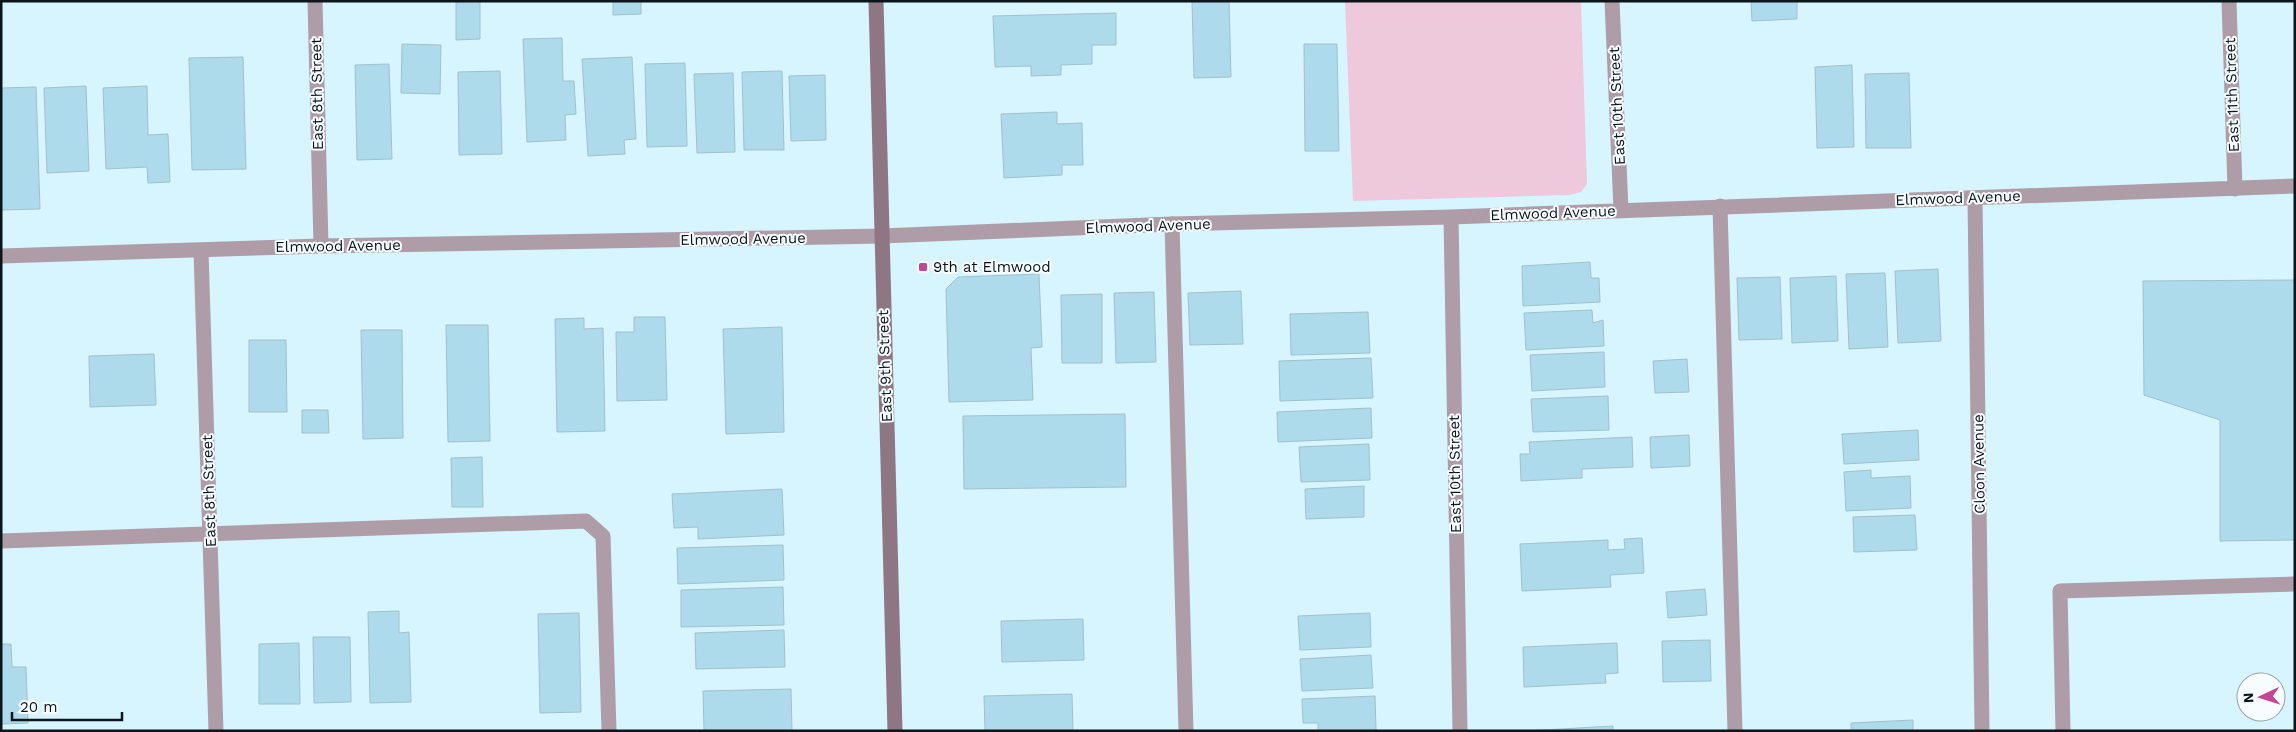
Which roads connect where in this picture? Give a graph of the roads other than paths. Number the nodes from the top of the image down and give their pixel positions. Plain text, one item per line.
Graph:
1 (315, 1) edge
2 (876, 1) edge
3 (1612, 1) edge
4 (2229, 1) edge
5 (2295, 186) edge
6 (2235, 189) junction
7 (1975, 198) junction
8 (1720, 206) junction
9 (1621, 210) junction
10 (1451, 217) junction
11 (1172, 224) junction
12 (882, 236) junction
13 (320, 246) junction
14 (201, 250) junction
15 (1, 256) edge
16 (211, 533) junction
17 (1, 541) edge
18 (2295, 584) edge
19 (216, 731) edge
20 (609, 731) edge
21 (895, 731) edge
22 (1186, 731) edge
23 (1460, 731) edge
24 (1735, 731) edge
25 (1982, 731) edge
26 (2063, 731) edge

1 - 13 street, East 8th Street
2 - 12 main road, East 9th Street
3 - 9 street, East 10th Street
4 - 6 street, East 11th Street
5 - 6 street, Elmwood Avenue
6 - 7 street, Elmwood Avenue
7 - 8 street, Elmwood Avenue
7 - 25 street, Cloon Avenue
8 - 9 street, Elmwood Avenue
8 - 24 street
9 - 10 street, Elmwood Avenue
10 - 11 street, Elmwood Avenue
10 - 23 street, East 10th Street
11 - 12 street, Elmwood Avenue
11 - 22 street
12 - 13 street, Elmwood Avenue
12 - 21 main road, East 9th Street
13 - 14 street, Elmwood Avenue
14 - 15 street, Elmwood Avenue
14 - 16 street, East 8th Street
16 - 17 street
16 - 19 street, East 8th Street
16 - 20 street
18 - 26 street

